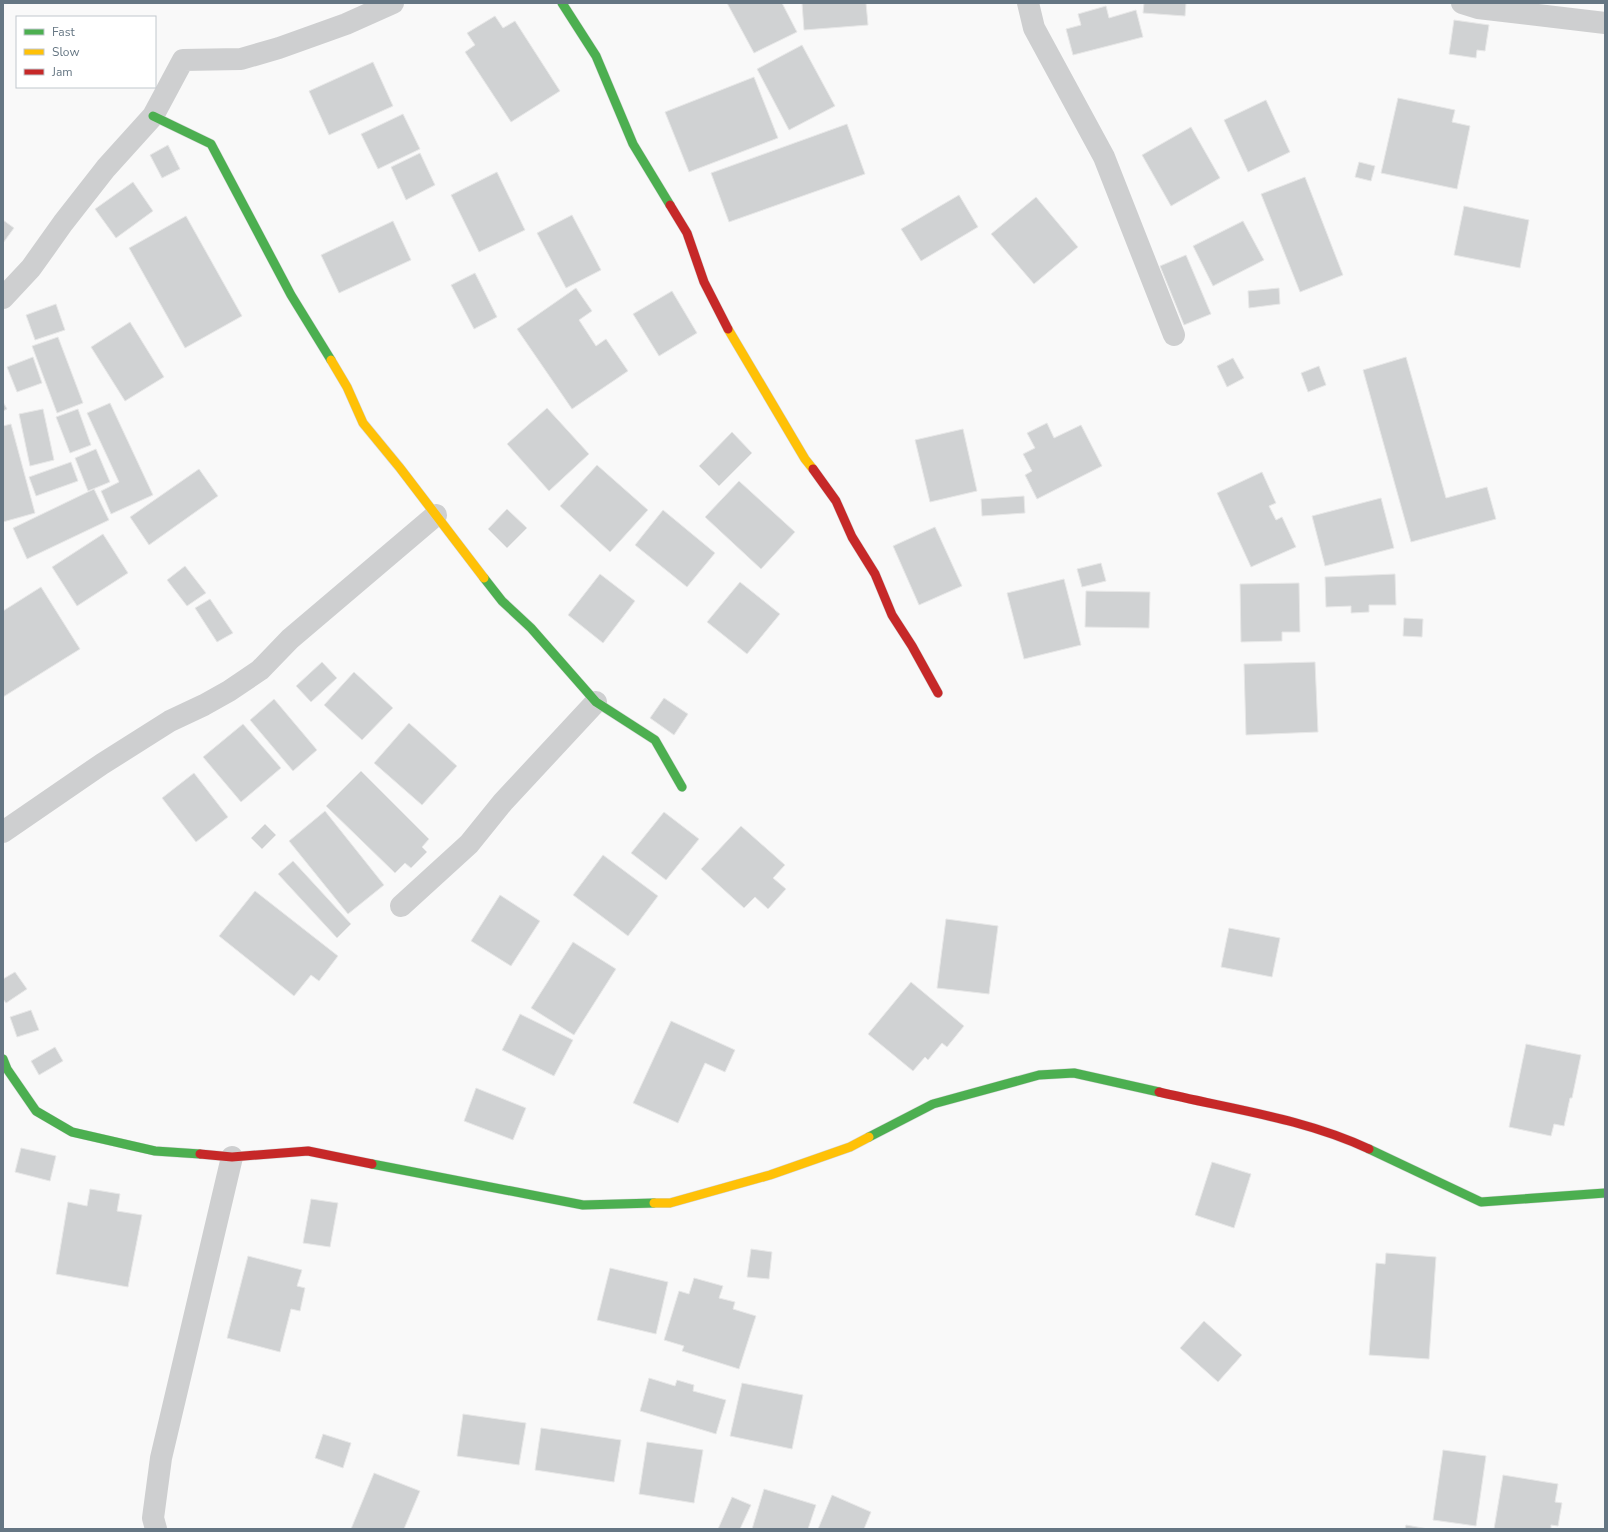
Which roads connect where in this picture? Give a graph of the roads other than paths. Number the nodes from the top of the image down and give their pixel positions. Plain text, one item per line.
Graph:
1 (394, 3) edge
2 (562, 3) edge
3 (1028, 3) edge
4 (1462, 3) edge
5 (1605, 23) edge
6 (153, 116) junction
7 (3, 298) edge
8 (1174, 335) dead end
9 (436, 515) junction
10 (938, 693) dead end
11 (596, 702) junction
12 (682, 787) dead end
13 (3, 832) edge
14 (401, 906) dead end
15 (3, 1059) edge
16 (232, 1158) junction
17 (1605, 1193) edge
18 (156, 1529) edge

1 - 6 street
2 - 10 street
3 - 8 street
4 - 5 street
6 - 7 street
6 - 9 street
9 - 11 street
9 - 13 street
11 - 12 street
11 - 14 street
15 - 16 street
16 - 17 street
16 - 18 street

